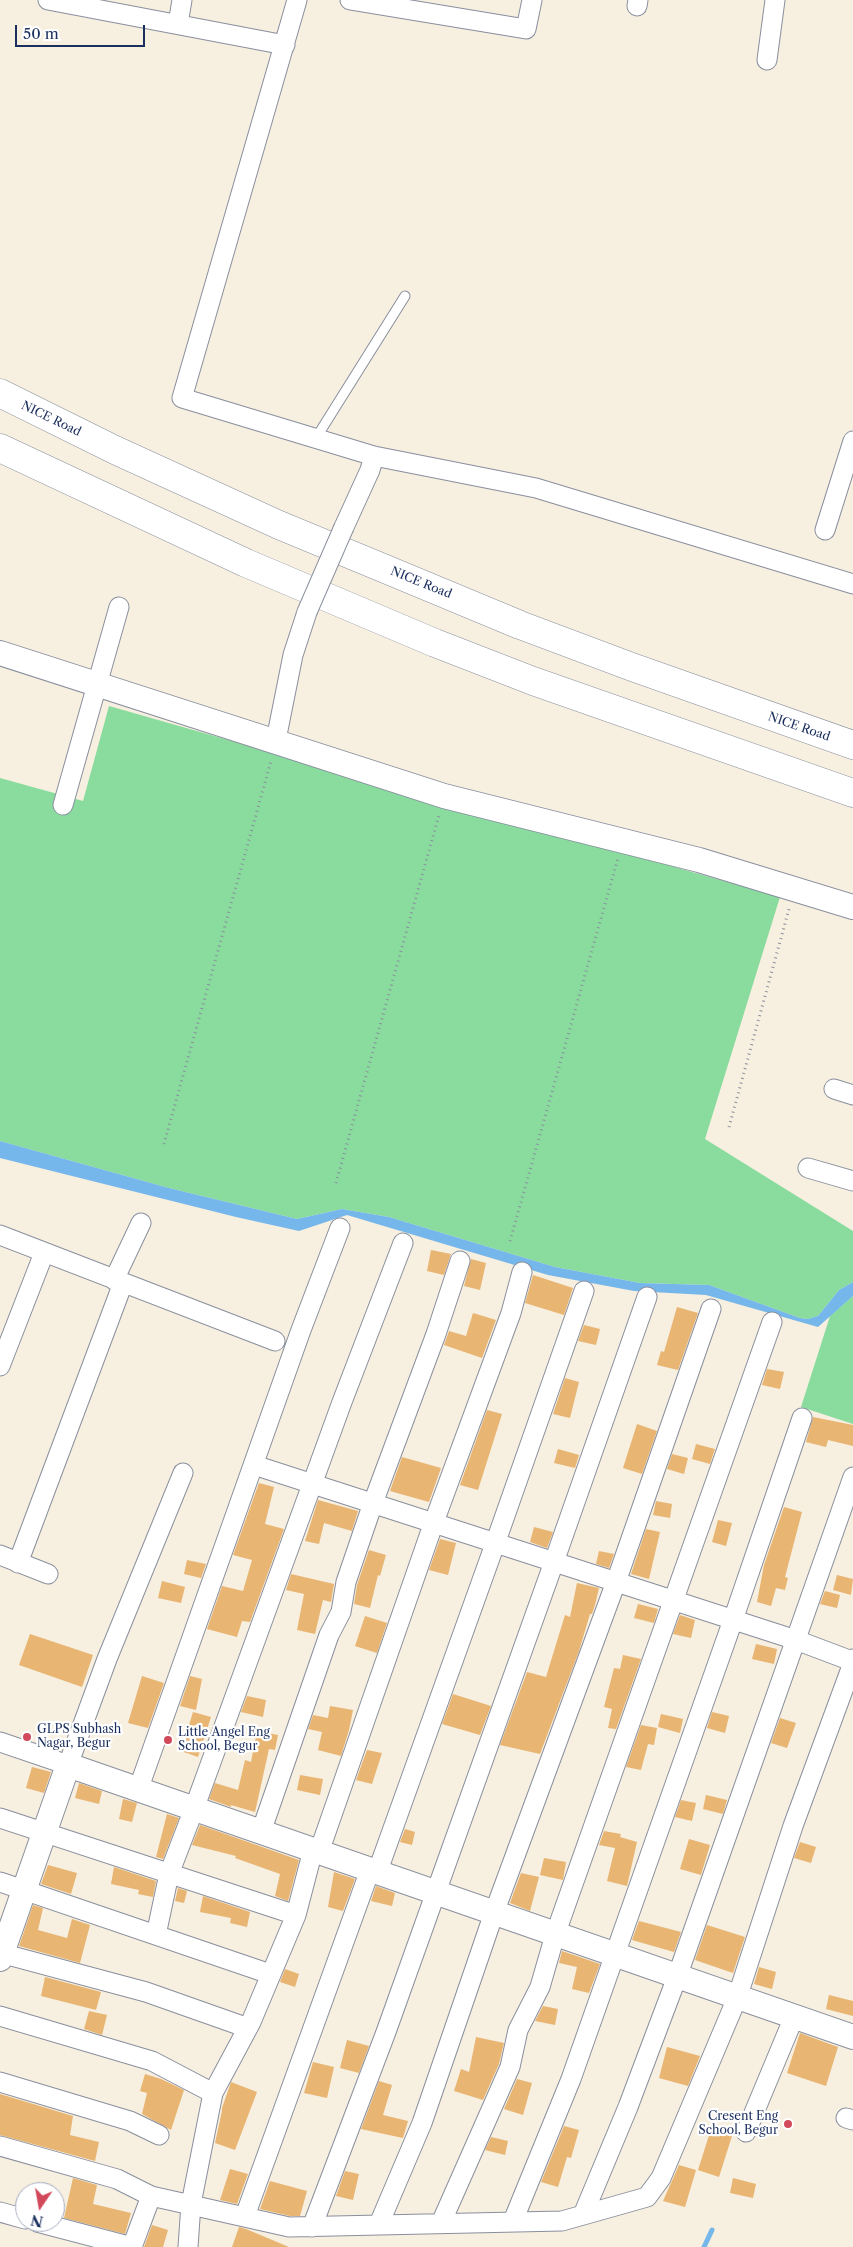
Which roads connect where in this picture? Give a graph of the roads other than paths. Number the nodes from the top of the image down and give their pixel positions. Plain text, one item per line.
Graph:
1 (48, 0) edge
2 (182, 0) edge
3 (297, 0) edge
4 (350, 0) edge
5 (532, 0) edge
6 (775, 0) edge
7 (98, 4) edge
8 (434, 7) edge
9 (178, 24) junction
10 (285, 44) junction
11 (766, 60) dead end
12 (405, 296) dead end
13 (0, 393) edge
14 (316, 438) junction
15 (853, 441) edge
16 (0, 448) edge
17 (374, 456) junction
18 (825, 530) dead end
19 (853, 584) edge
20 (119, 607) dead end
21 (0, 653) edge
22 (97, 683) junction
23 (276, 740) junction
24 (853, 745) edge
25 (853, 793) edge
26 (63, 805) dead end
27 (853, 906) edge
28 (834, 1089) dead end
29 (853, 1095) edge
30 (808, 1168) dead end
31 (853, 1181) edge
32 (141, 1223) dead end
33 (340, 1228) dead end
34 (0, 1235) edge
35 (402, 1243) dead end
36 (44, 1253) junction
37 (460, 1261) dead end
38 (522, 1272) dead end
39 (119, 1282) junction
40 (584, 1291) dead end
41 (647, 1296) dead end
42 (711, 1309) dead end
43 (772, 1322) dead end
44 (274, 1341) dead end
45 (0, 1366) edge
46 (802, 1418) dead end
47 (254, 1465) junction
48 (184, 1473) dead end
49 (853, 1477) edge
50 (313, 1484) junction
51 (373, 1503) junction
52 (434, 1522) junction
53 (496, 1544) junction
54 (0, 1556) edge
55 (554, 1562) junction
56 (18, 1563) junction
57 (48, 1574) dead end
58 (616, 1582) junction
59 (674, 1600) junction
60 (733, 1620) junction
61 (796, 1640) junction
62 (853, 1661) edge
63 (0, 1742) edge
64 (68, 1765) junction
65 (138, 1790) junction
66 (194, 1809) junction
67 (0, 1818) edge
68 (261, 1832) junction
69 (44, 1833) junction
70 (316, 1851) junction
71 (373, 1871) junction
72 (170, 1874) junction
73 (0, 1882) edge
74 (24, 1890) junction
75 (436, 1893) junction
76 (494, 1914) junction
77 (296, 1915) junction
78 (156, 1934) junction
79 (555, 1935) junction
80 (1, 1955) edge
81 (615, 1955) junction
82 (270, 1974) junction
83 (677, 1977) junction
84 (737, 1998) junction
85 (0, 2016) edge
86 (794, 2017) junction
87 (248, 2028) junction
88 (853, 2037) edge
89 (0, 2082) edge
90 (213, 2093) junction
91 (746, 2132) dead end
92 (159, 2135) dead end
93 (0, 2146) edge
94 (151, 2196) junction
95 (191, 2204) junction
96 (0, 2212) edge
97 (15, 2216) edge
98 (245, 2216) junction
99 (583, 2216) junction
100 (513, 2221) junction
101 (441, 2223) junction
102 (379, 2224) junction
103 (312, 2227) junction
104 (65, 2229) edge
105 (188, 2247) edge

1 - 7 street
2 - 9 street
3 - 10 street
4 - 8 street
5 - 8 street
6 - 11 street
7 - 9 street
9 - 10 street
10 - 14 street
12 - 14 lane
13 - 24 highway, NICE Road
14 - 17 street
15 - 18 street
16 - 25 highway
17 - 19 street
17 - 23 street, bridge
20 - 22 street
21 - 22 street
22 - 23 street
22 - 26 street
23 - 27 street
28 - 29 street
30 - 31 street
32 - 39 street
33 - 47 street
34 - 36 street
35 - 50 street
36 - 39 street
36 - 45 street
37 - 51 street
38 - 52 street
39 - 44 street
39 - 56 street
40 - 53 street
41 - 55 street
42 - 58 street
43 - 59 street
46 - 60 street
47 - 50 street
47 - 65 street
48 - 64 street
49 - 61 street
50 - 51 street
50 - 66 street
51 - 52 street
51 - 68 street
52 - 53 street
52 - 70 street
53 - 55 street
53 - 71 street
54 - 56 street
55 - 58 street
55 - 75 street
56 - 57 street
58 - 59 street
58 - 76 street
59 - 60 street
59 - 79 street
60 - 61 street
60 - 81 street
61 - 62 street
61 - 83 street
62 - 84 street
63 - 64 street
64 - 65 street
64 - 69 street
65 - 66 street
66 - 68 street
66 - 72 street
67 - 69 street
68 - 70 street
69 - 72 street
69 - 74 street
70 - 71 street
70 - 77 street
71 - 75 street
71 - 98 street
72 - 77 street
72 - 78 street
73 - 74 street
74 - 78 street
74 - 80 street
75 - 76 street
75 - 103 street
76 - 79 street
76 - 102 street
77 - 82 street
78 - 82 street
79 - 81 street
79 - 101 street
80 - 87 street
81 - 83 street
81 - 100 street
82 - 87 street
83 - 84 street
83 - 99 street
84 - 86 street
84 - 99 street
85 - 90 street
86 - 88 street
86 - 91 street
87 - 90 street
89 - 92 street
90 - 95 street
93 - 94 street
94 - 95 street
94 - 104 street
95 - 98 street
95 - 105 street
96 - 97 street
98 - 103 street
99 - 100 street
100 - 101 street
101 - 102 street
102 - 103 street

